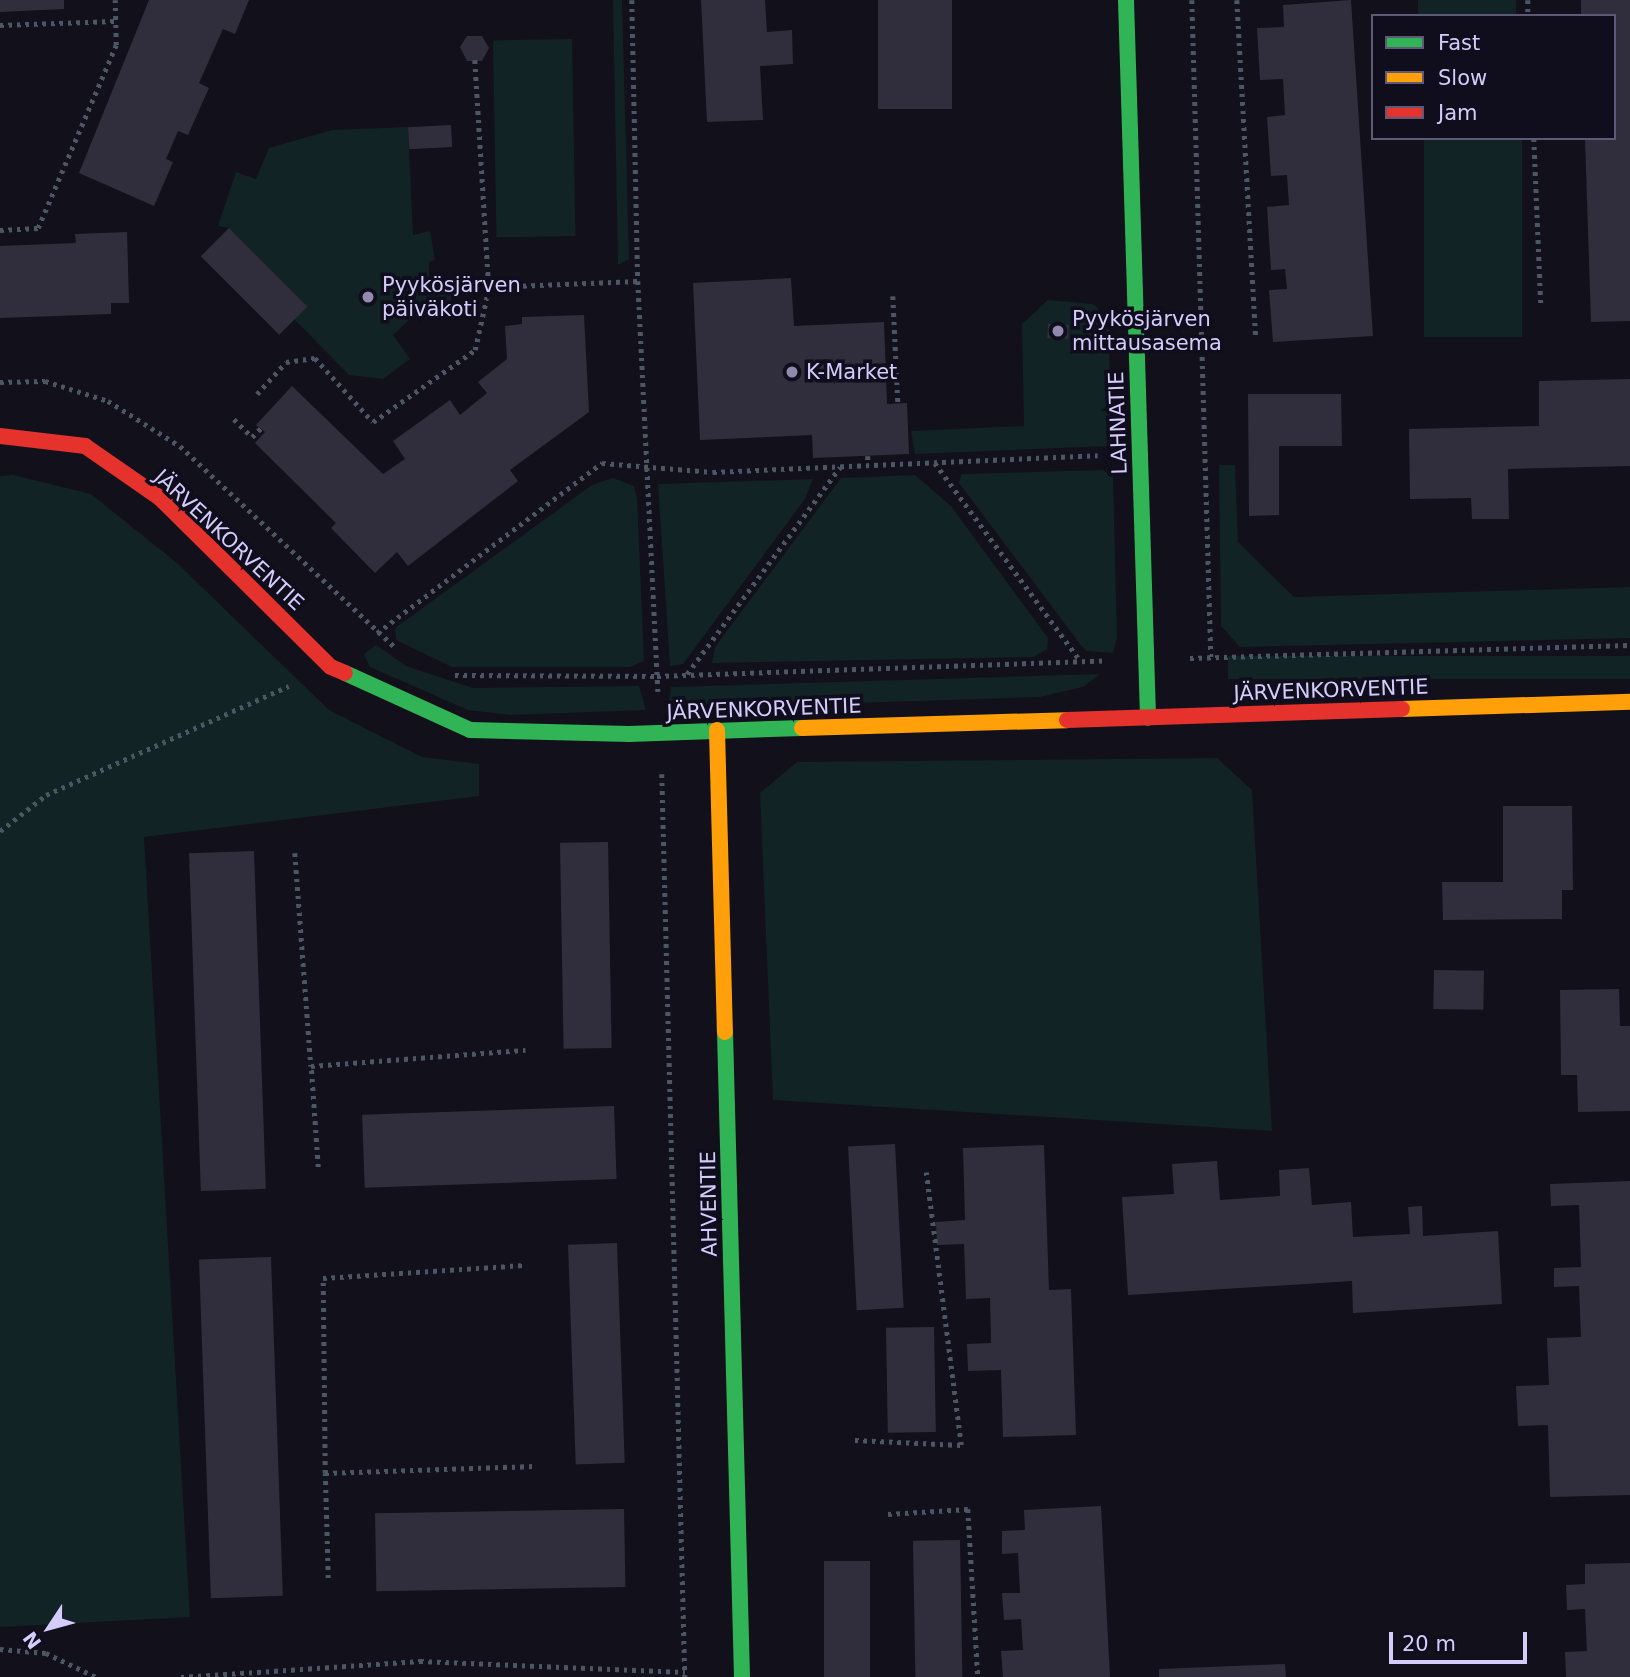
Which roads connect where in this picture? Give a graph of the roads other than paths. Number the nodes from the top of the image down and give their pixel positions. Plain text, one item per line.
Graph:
1 (1126, 0) edge
2 (0, 436) edge
3 (1630, 702) edge
4 (1148, 718) junction
5 (717, 730) junction
6 (742, 1677) edge

1 - 4 street, LAHNATIE
2 - 5 street, JÄRVENKORVENTIE
3 - 4 street, JÄRVENKORVENTIE
4 - 5 street, JÄRVENKORVENTIE
5 - 6 street, AHVENTIE

